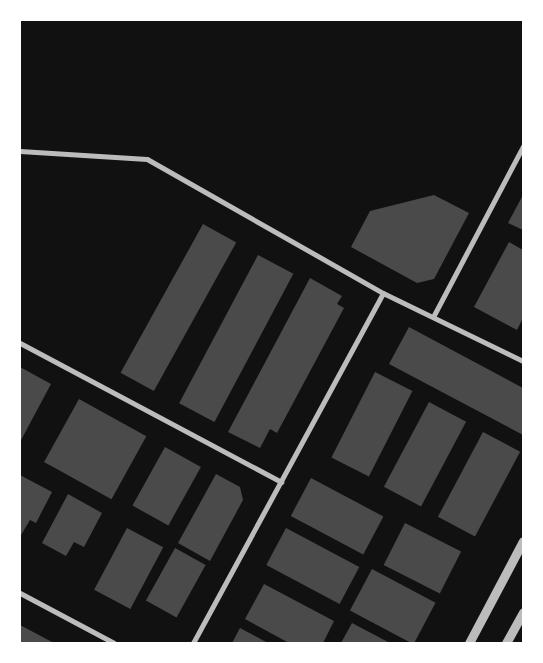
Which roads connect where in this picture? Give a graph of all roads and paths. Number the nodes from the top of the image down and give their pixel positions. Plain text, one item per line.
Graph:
1 (523, 146) edge
2 (20, 151) edge
3 (383, 293) junction
4 (434, 315) junction
5 (20, 343) edge
6 (523, 361) edge
7 (281, 482) junction
8 (523, 541) edge
9 (20, 593) edge
10 (523, 612) edge
11 (114, 643) edge
12 (193, 643) edge
13 (469, 643) edge
14 (506, 643) edge

1 - 4 street
2 - 3 street
3 - 4 street
3 - 7 street
4 - 6 street
5 - 7 street
7 - 12 street
8 - 13 street
9 - 11 street
10 - 14 street

